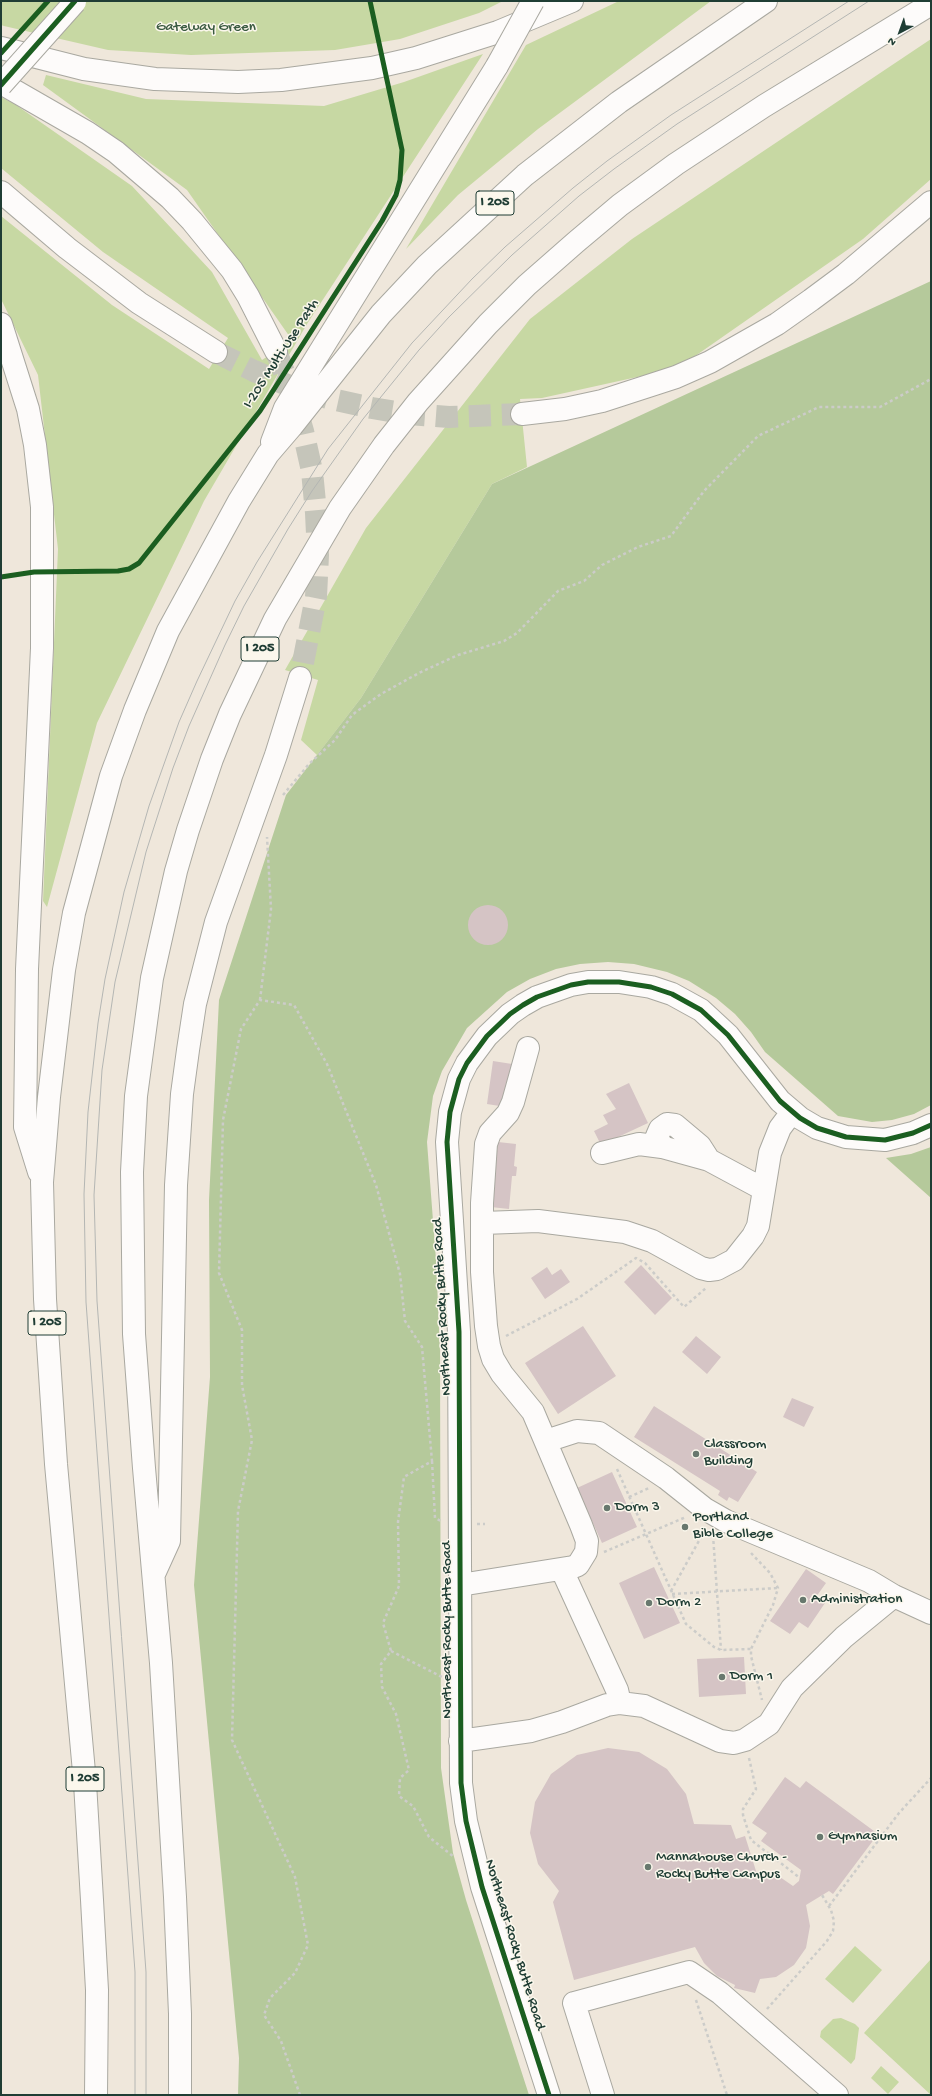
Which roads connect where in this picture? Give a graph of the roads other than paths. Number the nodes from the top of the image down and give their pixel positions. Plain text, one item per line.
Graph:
1 (533, 1) edge
2 (572, 1) edge
3 (766, 1) edge
4 (75, 2) dead end
5 (931, 4) edge
6 (1, 48) edge
7 (1, 84) edge
8 (1, 192) edge
9 (931, 202) edge
10 (1, 324) edge
11 (276, 351) tunnel mouth
12 (216, 352) tunnel mouth
13 (522, 414) tunnel mouth
14 (268, 454) junction
15 (300, 678) tunnel mouth
16 (528, 1048) dead end
17 (792, 1112) junction
18 (931, 1125) edge
19 (602, 1153) dead end
20 (42, 1182) junction
21 (763, 1189) junction
22 (483, 1223) junction
23 (546, 1441) junction
24 (562, 1570) junction
25 (154, 1576) junction
26 (460, 1585) junction
27 (894, 1596) junction
28 (931, 1613) edge
29 (620, 1703) junction
30 (460, 1741) junction
31 (596, 2093) edge
32 (96, 2095) edge
33 (180, 2095) edge
34 (549, 2095) edge
35 (837, 2095) edge

1 - 14 main road, bridge
2 - 6 main road
3 - 14 main road, I 205
4 - 7 main road, bridge
5 - 25 main road, I 205
7 - 11 main road
8 - 12 main road
9 - 13 main road
10 - 20 main road
14 - 20 main road, I 205
15 - 25 main road
16 - 22 main road
17 - 18 main road, Northeast Rocky Butte Road
17 - 21 main road
17 - 26 main road, Northeast Rocky Butte Road
19 - 21 main road
20 - 32 main road, I 205
21 - 22 main road
22 - 23 main road
23 - 24 main road
23 - 27 main road
24 - 26 main road
24 - 29 main road
25 - 33 main road, I 205
26 - 30 main road, Northeast Rocky Butte Road
27 - 28 main road
27 - 29 main road
29 - 30 main road
30 - 34 main road, Northeast Rocky Butte Road
31 - 35 main road

